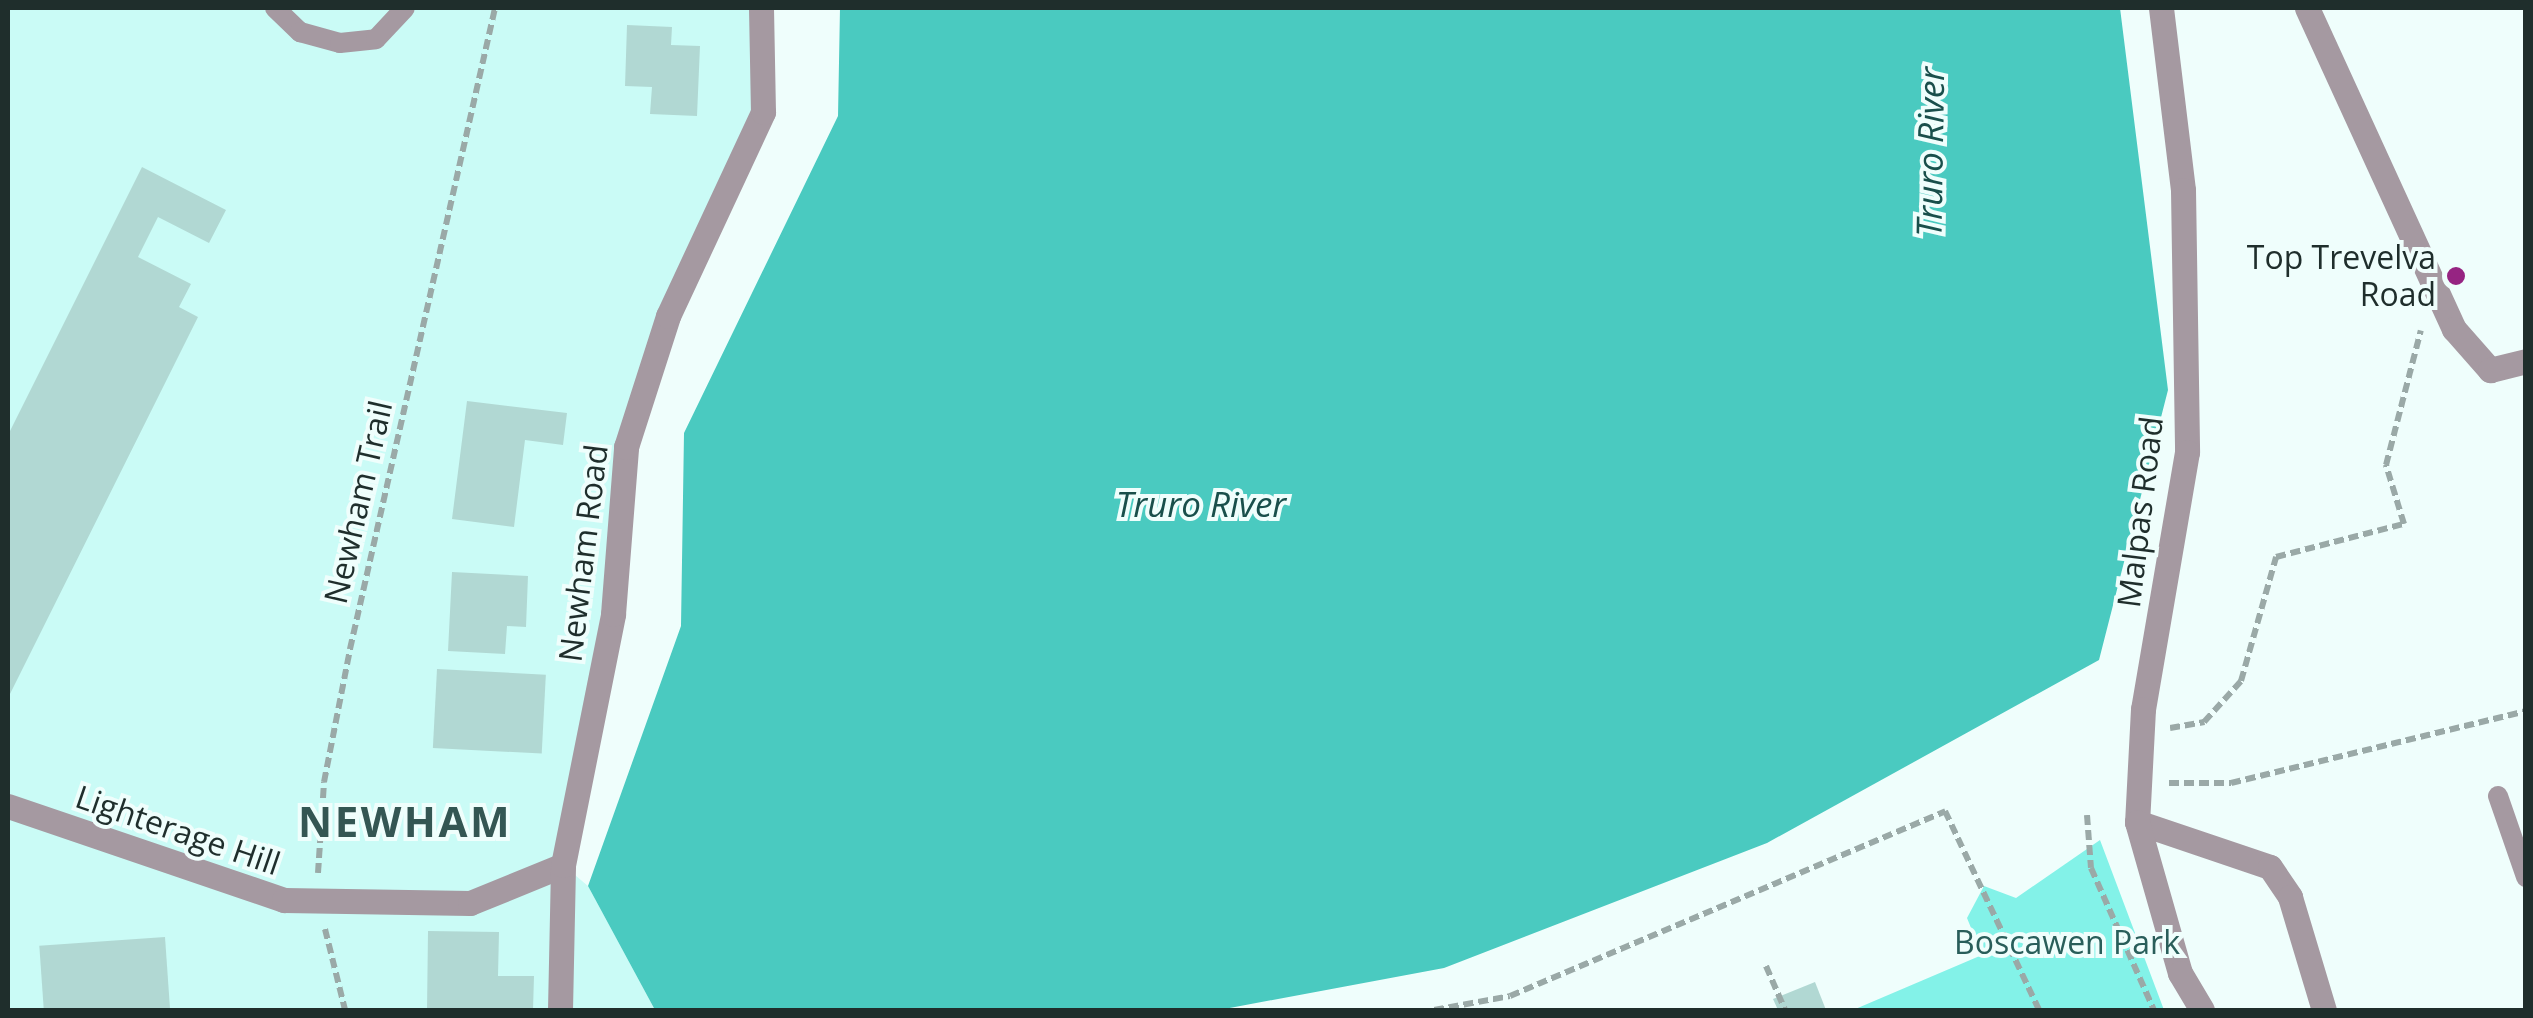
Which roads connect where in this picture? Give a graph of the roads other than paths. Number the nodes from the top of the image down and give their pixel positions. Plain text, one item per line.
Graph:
1 (275, 8) edge
2 (405, 8) edge
3 (762, 8) edge
4 (2161, 8) edge
5 (2306, 8) edge
6 (2526, 361) edge
7 (2498, 796) dead end
8 (8, 806) edge
9 (2137, 822) junction
10 (563, 865) junction
11 (2526, 877) edge
12 (560, 1010) edge
13 (2202, 1010) edge
14 (2324, 1010) edge

1 - 2 lane
3 - 10 street, Newham Road
4 - 9 street, Malpas Road
5 - 6 street
7 - 11 lane
8 - 10 street, Lighterage Hill
9 - 13 street, Malpas Road
9 - 14 street
10 - 12 street, Newham Road

